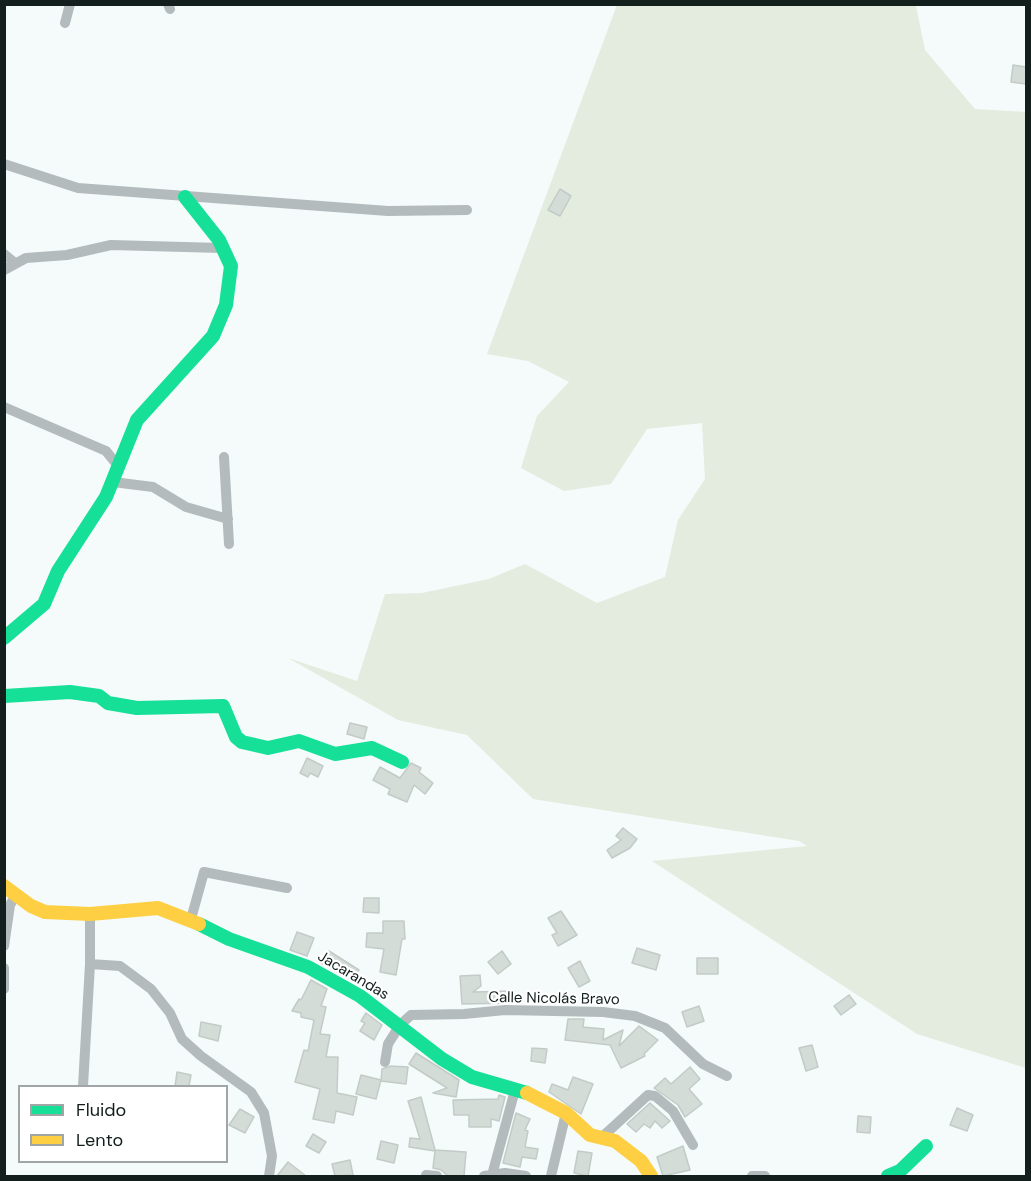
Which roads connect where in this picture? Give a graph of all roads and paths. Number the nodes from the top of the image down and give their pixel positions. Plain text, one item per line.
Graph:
1 (70, 4) edge
2 (65, 23) dead end
3 (4, 164) edge
4 (185, 197) junction
5 (467, 210) dead end
6 (221, 248) junction
7 (4, 254) edge
8 (15, 262) junction
9 (4, 270) edge
10 (4, 407) edge
11 (224, 456) dead end
12 (119, 467) junction
13 (113, 482) junction
14 (228, 519) junction
15 (229, 544) dead end
16 (4, 638) edge
17 (4, 696) edge
18 (402, 762) dead end
19 (4, 886) edge
20 (287, 888) dead end
21 (16, 895) junction
22 (90, 914) junction
23 (191, 919) junction
24 (4, 946) edge
25 (90, 964) junction
26 (4, 968) edge
27 (4, 988) edge
28 (400, 1025) junction
29 (386, 1062) dead end
30 (727, 1076) dead end
31 (83, 1085) edge
32 (515, 1090) junction
33 (566, 1113) junction
34 (601, 1138) junction
35 (693, 1145) dead end
36 (926, 1146) dead end
37 (269, 1176) edge
38 (488, 1176) edge
39 (526, 1176) edge
40 (551, 1176) edge
41 (651, 1176) edge
42 (752, 1176) edge
43 (765, 1176) edge
44 (888, 1176) edge

1 - 2 street
3 - 4 street
4 - 5 street
4 - 6 street
6 - 8 street
6 - 12 street
7 - 8 street
8 - 9 street
10 - 12 street
11 - 14 street
12 - 13 street
13 - 14 street
13 - 16 street
14 - 15 street
17 - 18 street
19 - 21 street, Jacarandas
20 - 23 street
21 - 22 street, Jacarandas
21 - 24 street
22 - 23 street, Jacarandas
22 - 25 street
23 - 28 street, Jacarandas
25 - 31 street
25 - 37 street
26 - 27 street
28 - 29 street
28 - 30 street, Calle Nicolás Bravo
28 - 32 street, Jacarandas
32 - 33 street, Jacarandas
32 - 38 street
33 - 34 street, Jacarandas
33 - 40 street
34 - 35 street
34 - 41 street, Jacarandas
36 - 44 street
38 - 39 street
42 - 43 street

